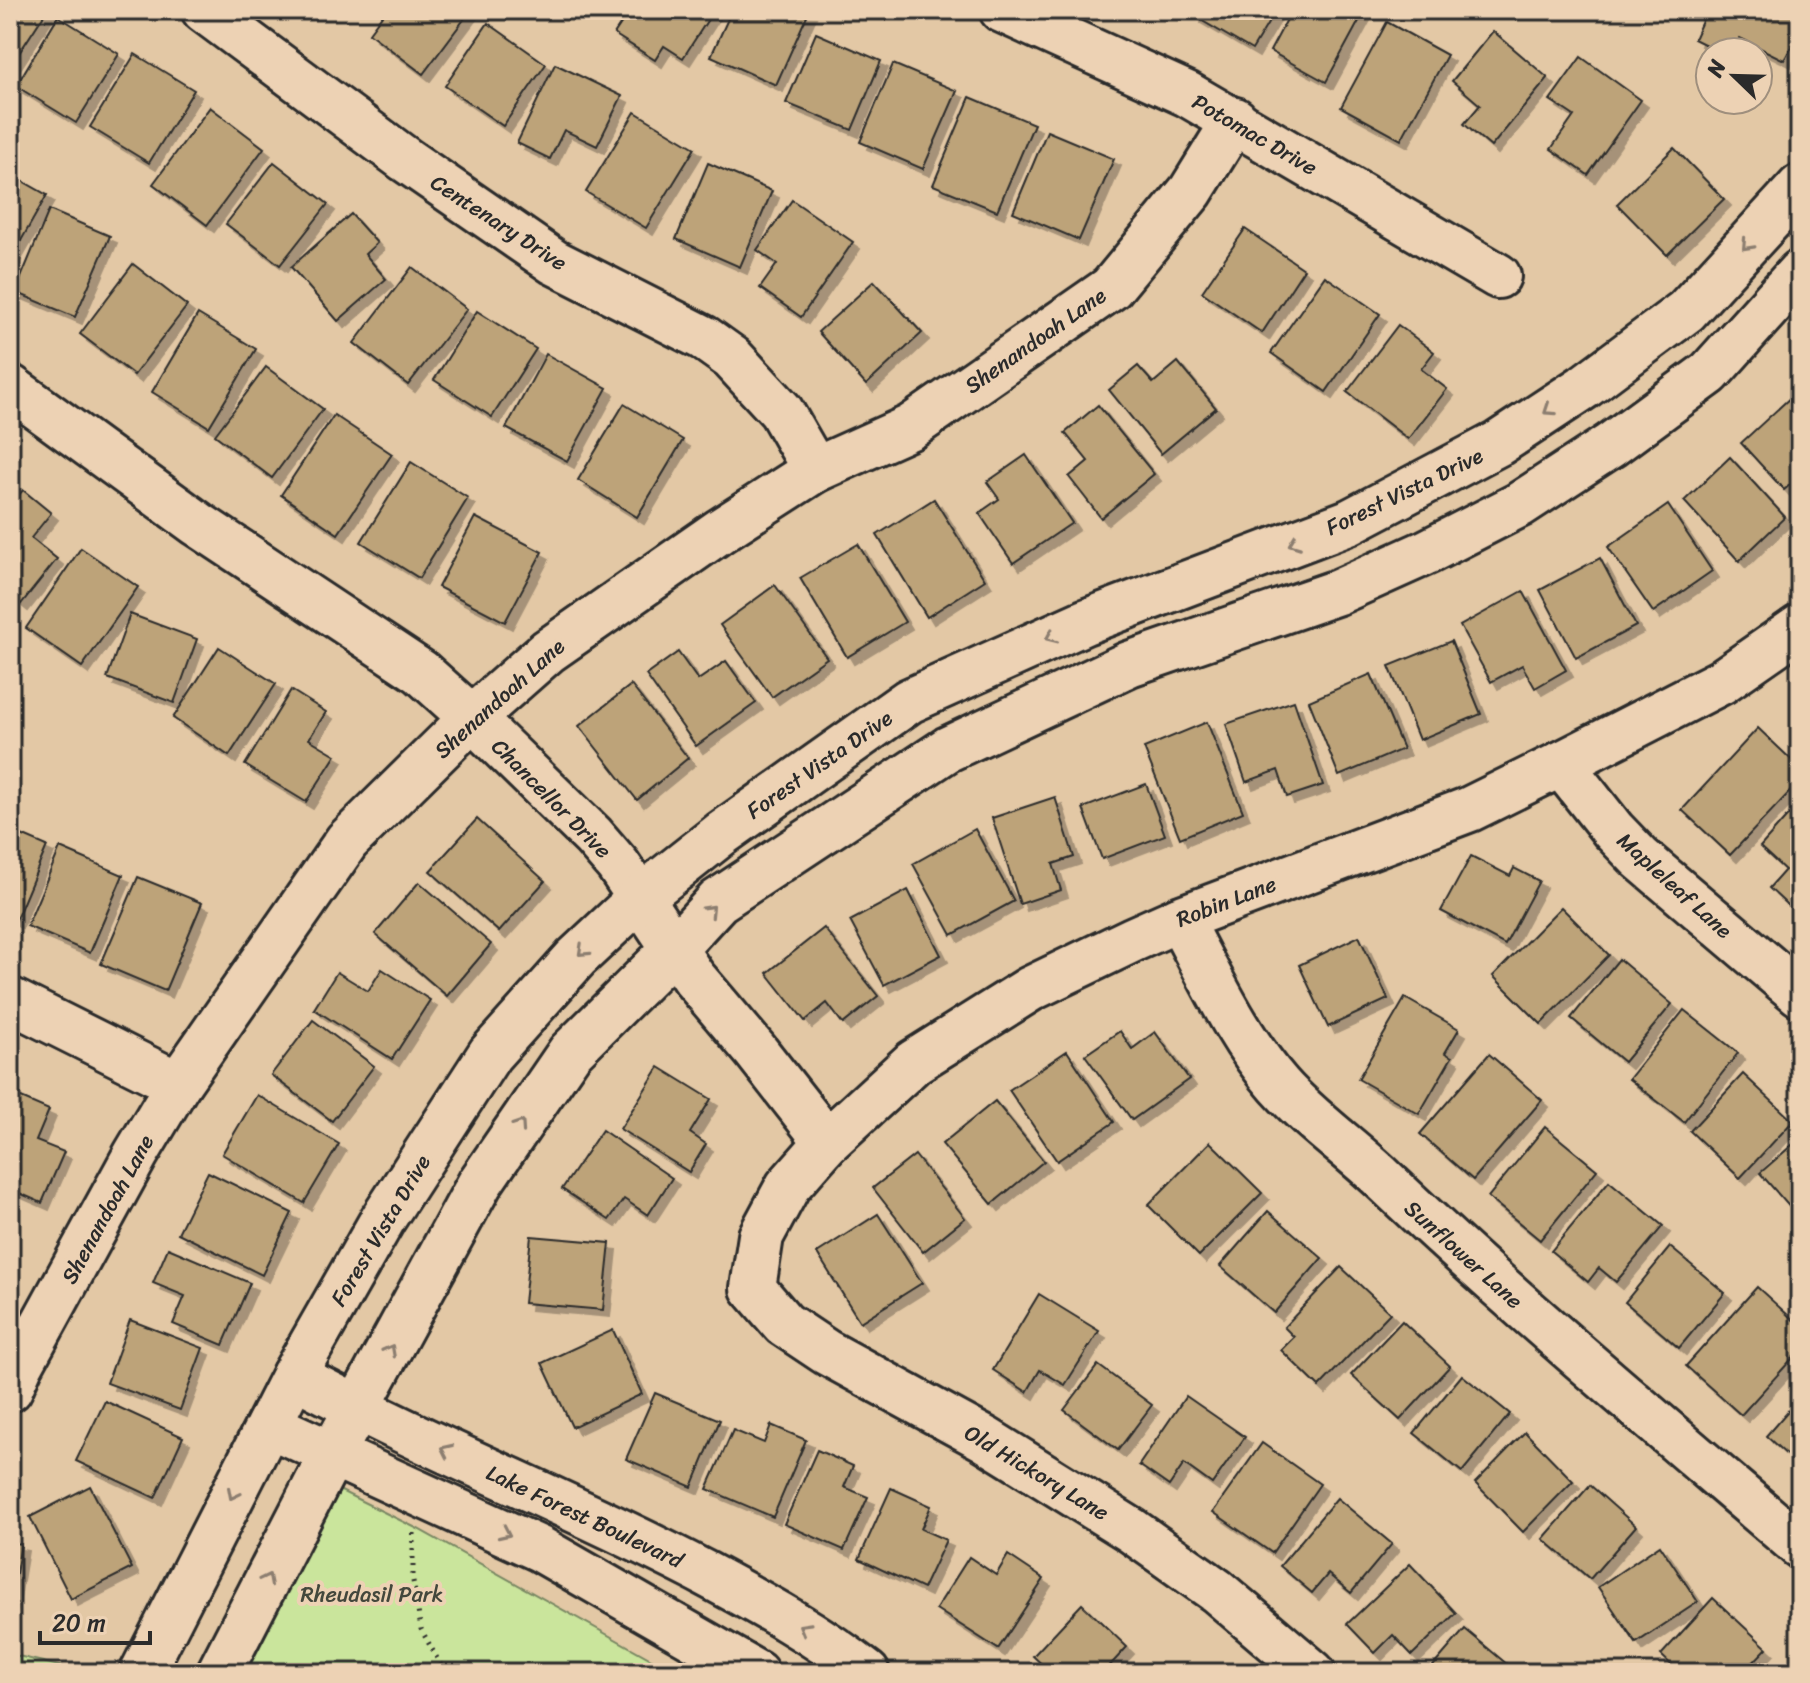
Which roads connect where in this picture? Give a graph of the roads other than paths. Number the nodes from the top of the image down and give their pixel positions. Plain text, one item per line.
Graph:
1 (204, 10) edge
2 (1002, 10) edge
3 (1235, 120) junction
4 (1800, 187) edge
5 (1800, 272) edge
6 (1498, 276) dead end
7 (10, 387) edge
8 (815, 470) junction
9 (1800, 627) edge
10 (472, 718) junction
11 (1561, 764) junction
12 (640, 898) junction
13 (1179, 919) junction
14 (674, 949) junction
15 (1800, 994) edge
16 (10, 1000) edge
17 (178, 1084) junction
18 (827, 1142) junction
19 (753, 1288) joint
20 (294, 1375) junction
21 (10, 1389) edge
22 (358, 1409) junction
23 (269, 1425) junction
24 (332, 1454) junction
25 (1800, 1546) edge
26 (142, 1673) edge
27 (219, 1673) edge
28 (756, 1673) edge
29 (867, 1673) edge
30 (1313, 1673) edge

1 - 8 street, Centenary Drive
2 - 3 street, Potomac Drive
3 - 6 street, Potomac Drive
3 - 8 street, Shenandoah Lane
4 -> 12 street, Forest Vista Drive
14 -> 5 street
7 - 10 street, Chancellor Drive
8 - 10 street, Shenandoah Lane
9 - 11 street, Robin Lane
10 - 12 street, Chancellor Drive
10 - 17 street, Shenandoah Lane
11 - 13 street, Robin Lane
11 - 15 street, Mapleleaf Lane
12 - 14 street, Chancellor Drive
12 -> 20 street, Forest Vista Drive
13 - 18 street, Robin Lane
13 - 25 street, Sunflower Lane
14 - 18 street, Chancellor Drive
22 -> 14 street
16 - 17 street
17 - 21 street, Shenandoah Lane
18 - 19 street, Robin Lane
19 - 30 street, Old Hickory Lane
20 - 22 street, Lake Forest Boulevard
20 - 23 street, Forest Vista Drive
22 - 24 street
29 -> 22 street, Lake Forest Boulevard
23 - 24 street
23 -> 26 street, Forest Vista Drive
27 -> 24 street
24 -> 28 street

